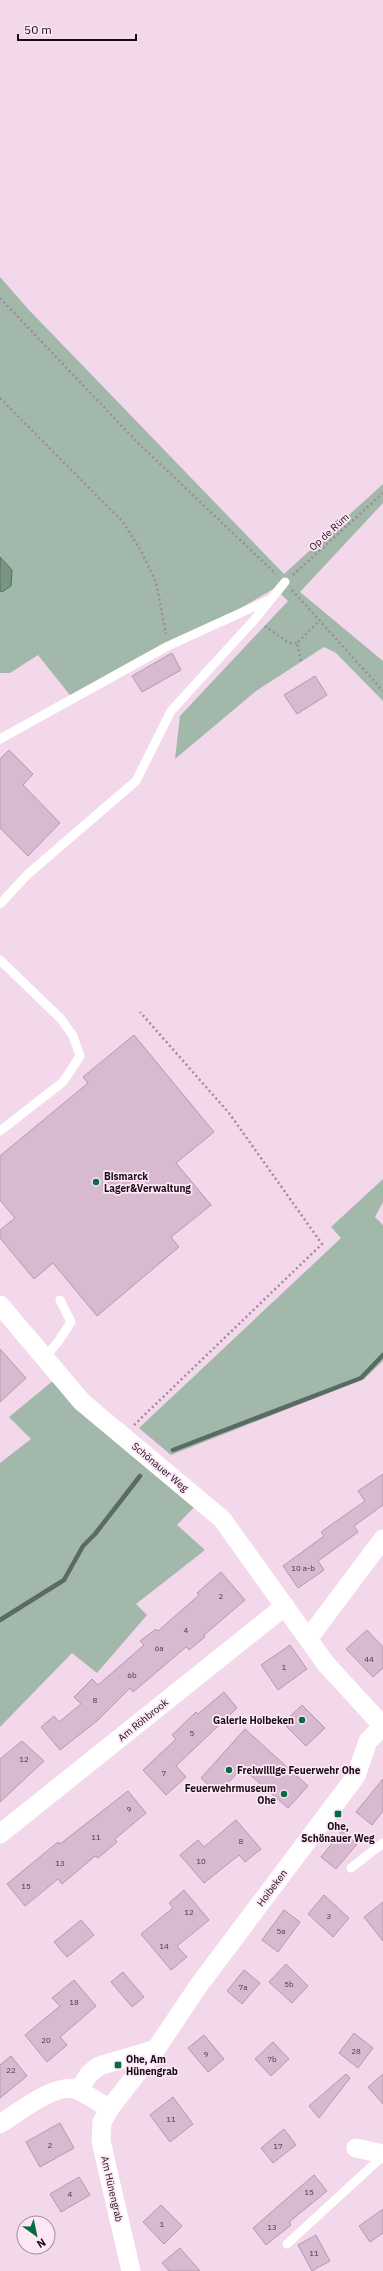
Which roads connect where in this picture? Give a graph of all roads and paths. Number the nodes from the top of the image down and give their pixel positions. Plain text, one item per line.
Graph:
1 (0, 298) edge
2 (0, 398) edge
3 (383, 493) edge
4 (285, 582) junction
5 (272, 598) junction
6 (255, 619) junction
7 (319, 621) junction
8 (297, 643) junction
9 (168, 646) junction
10 (302, 661) dead end
11 (383, 691) edge
12 (0, 739) edge
13 (0, 904) edge
14 (0, 960) edge
15 (140, 1012) dead end
16 (0, 1131) edge
17 (60, 1300) dead end
18 (0, 1305) edge
19 (45, 1357) junction
20 (122, 1435) junction
21 (383, 1539) edge
22 (285, 1606) junction
23 (308, 1639) junction
24 (383, 1726) edge
25 (0, 1834) edge
26 (383, 1843) edge
27 (351, 1868) dead end
28 (156, 2049) junction
29 (79, 2090) junction
30 (110, 2108) junction
31 (0, 2124) edge
32 (356, 2148) dead end
33 (383, 2155) edge
34 (287, 2244) dead end
35 (131, 2271) edge

1 - 4 path
2 - 9 path
3 - 4 path, Op de Rüm
4 - 5 lane
4 - 7 path
5 - 6 lane
5 - 9 lane
6 - 8 path
6 - 13 lane
7 - 8 path
7 - 11 path
8 - 10 path
9 - 12 lane
14 - 16 lane
15 - 20 path
17 - 19 lane
18 - 19 street, Schönauer Weg
19 - 20 street, Schönauer Weg
20 - 22 street, Schönauer Weg
21 - 23 street
22 - 23 street, Schönauer Weg
22 - 25 street, Am Röhbrook
23 - 24 street, Schönauer Weg
24 - 28 street, Hoibeken
26 - 27 lane
28 - 29 street
28 - 30 street, Hoibeken
29 - 30 street
29 - 31 street
30 - 35 street, Am Hünengrab
32 - 33 street
33 - 34 lane

